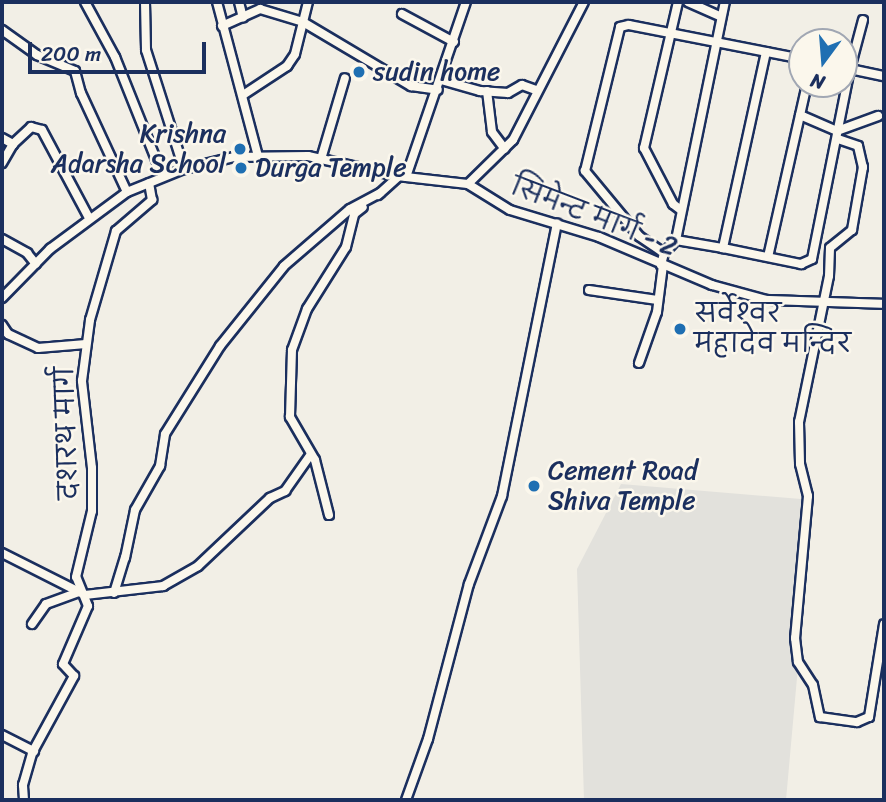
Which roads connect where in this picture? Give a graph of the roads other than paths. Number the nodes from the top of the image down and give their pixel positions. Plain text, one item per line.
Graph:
1 (85, 2) edge
2 (145, 2) edge
3 (217, 2) edge
4 (239, 2) edge
5 (308, 2) edge
6 (466, 2) edge
7 (584, 2) edge
8 (678, 2) edge
9 (688, 2) edge
10 (724, 2) edge
11 (402, 14) dead end
12 (721, 17) junction
13 (243, 18) junction
14 (863, 20) dead end
15 (303, 22) junction
16 (222, 26) junction
17 (2, 30) edge
18 (671, 35) junction
19 (858, 35) edge
20 (454, 42) junction
21 (717, 44) junction
22 (766, 52) junction
23 (788, 56) edge
24 (858, 70) edge
25 (884, 76) edge
26 (345, 78) dead end
27 (441, 80) junction
28 (438, 90) junction
29 (536, 90) junction
30 (487, 92) junction
31 (243, 95) junction
32 (804, 98) edge
33 (843, 98) edge
34 (800, 115) junction
35 (878, 116) dead end
36 (838, 135) junction
37 (2, 138) edge
38 (13, 144) junction
39 (505, 149) junction
40 (258, 156) junction
41 (321, 159) junction
42 (2, 163) edge
43 (184, 169) junction
44 (163, 177) junction
45 (403, 177) junction
46 (149, 183) junction
47 (468, 184) junction
48 (127, 192) junction
49 (380, 193) junction
50 (681, 210) junction
51 (89, 218) junction
52 (557, 224) junction
53 (2, 239) edge
54 (676, 240) junction
55 (723, 248) junction
56 (664, 253) junction
57 (768, 257) junction
58 (36, 264) junction
59 (662, 265) junction
60 (589, 290) dead end
61 (2, 298) edge
62 (657, 300) junction
63 (821, 304) junction
64 (884, 304) edge
65 (2, 325) edge
66 (86, 344) junction
67 (639, 363) dead end
68 (312, 454) junction
69 (329, 515) dead end
70 (2, 553) edge
71 (114, 593) junction
72 (82, 594) junction
73 (32, 624) dead end
74 (884, 624) edge
75 (2, 735) edge
76 (34, 751) junction
77 (24, 800) edge
78 (406, 800) edge

1 - 44 street
2 - 43 street
3 - 16 street
4 - 13 street
5 - 15 street
6 - 20 street
7 - 29 street
8 - 18 street
9 - 12 street
10 - 12 street
11 - 20 street
12 - 21 street
13 - 15 street
13 - 16 street
14 - 19 street
15 - 28 street
15 - 31 street
16 - 31 street
17 - 48 street
18 - 21 street
18 - 50 street
18 - 56 street
20 - 27 street
21 - 22 street
21 - 50 street
22 - 23 street
22 - 55 street
24 - 25 street
26 - 41 street
27 - 28 street
27 - 30 street
28 - 45 street
29 - 30 street
29 - 39 street
30 - 39 street
31 - 40 street
32 - 34 street
33 - 36 street
34 - 36 street
34 - 57 street
35 - 36 street
36 - 57 street
36 - 63 street
37 - 38 street
38 - 42 street
38 - 51 street
39 - 47 street
40 - 41 street, सिमेन्ट मार्ग - 2
40 - 43 street, सिमेन्ट मार्ग - 2
41 - 45 street, सिमेन्ट मार्ग - 2
43 - 44 street, सिमेन्ट मार्ग - 2
44 - 46 street, सिमेन्ट मार्ग - 2
45 - 47 street, सिमेन्ट मार्ग - 2
45 - 49 street
46 - 48 street, सिमेन्ट मार्ग - 2
46 - 66 street, दशरथ मार्ग
47 - 52 street, सिमेन्ट मार्ग - 2
48 - 51 street, सिमेन्ट मार्ग - 2
49 - 68 street
49 - 71 street
50 - 54 street
51 - 58 street, सिमेन्ट मार्ग - 2
52 - 59 street, सिमेन्ट मार्ग - 2
52 - 78 street
53 - 58 street
54 - 55 street
54 - 56 street
55 - 57 street
56 - 59 street
58 - 61 street, सिमेन्ट मार्ग - 2
59 - 62 street
59 - 63 street, सिमेन्ट मार्ग - 2
60 - 62 street
62 - 67 street
63 - 64 street, सिमेन्ट मार्ग - 2
63 - 74 street
65 - 66 street
66 - 72 street, दशरथ मार्ग
68 - 69 street
68 - 71 street
70 - 72 street
71 - 72 street
72 - 73 street
72 - 76 street, दशरथ मार्ग
75 - 76 street
76 - 77 street, दशरथ मार्ग

